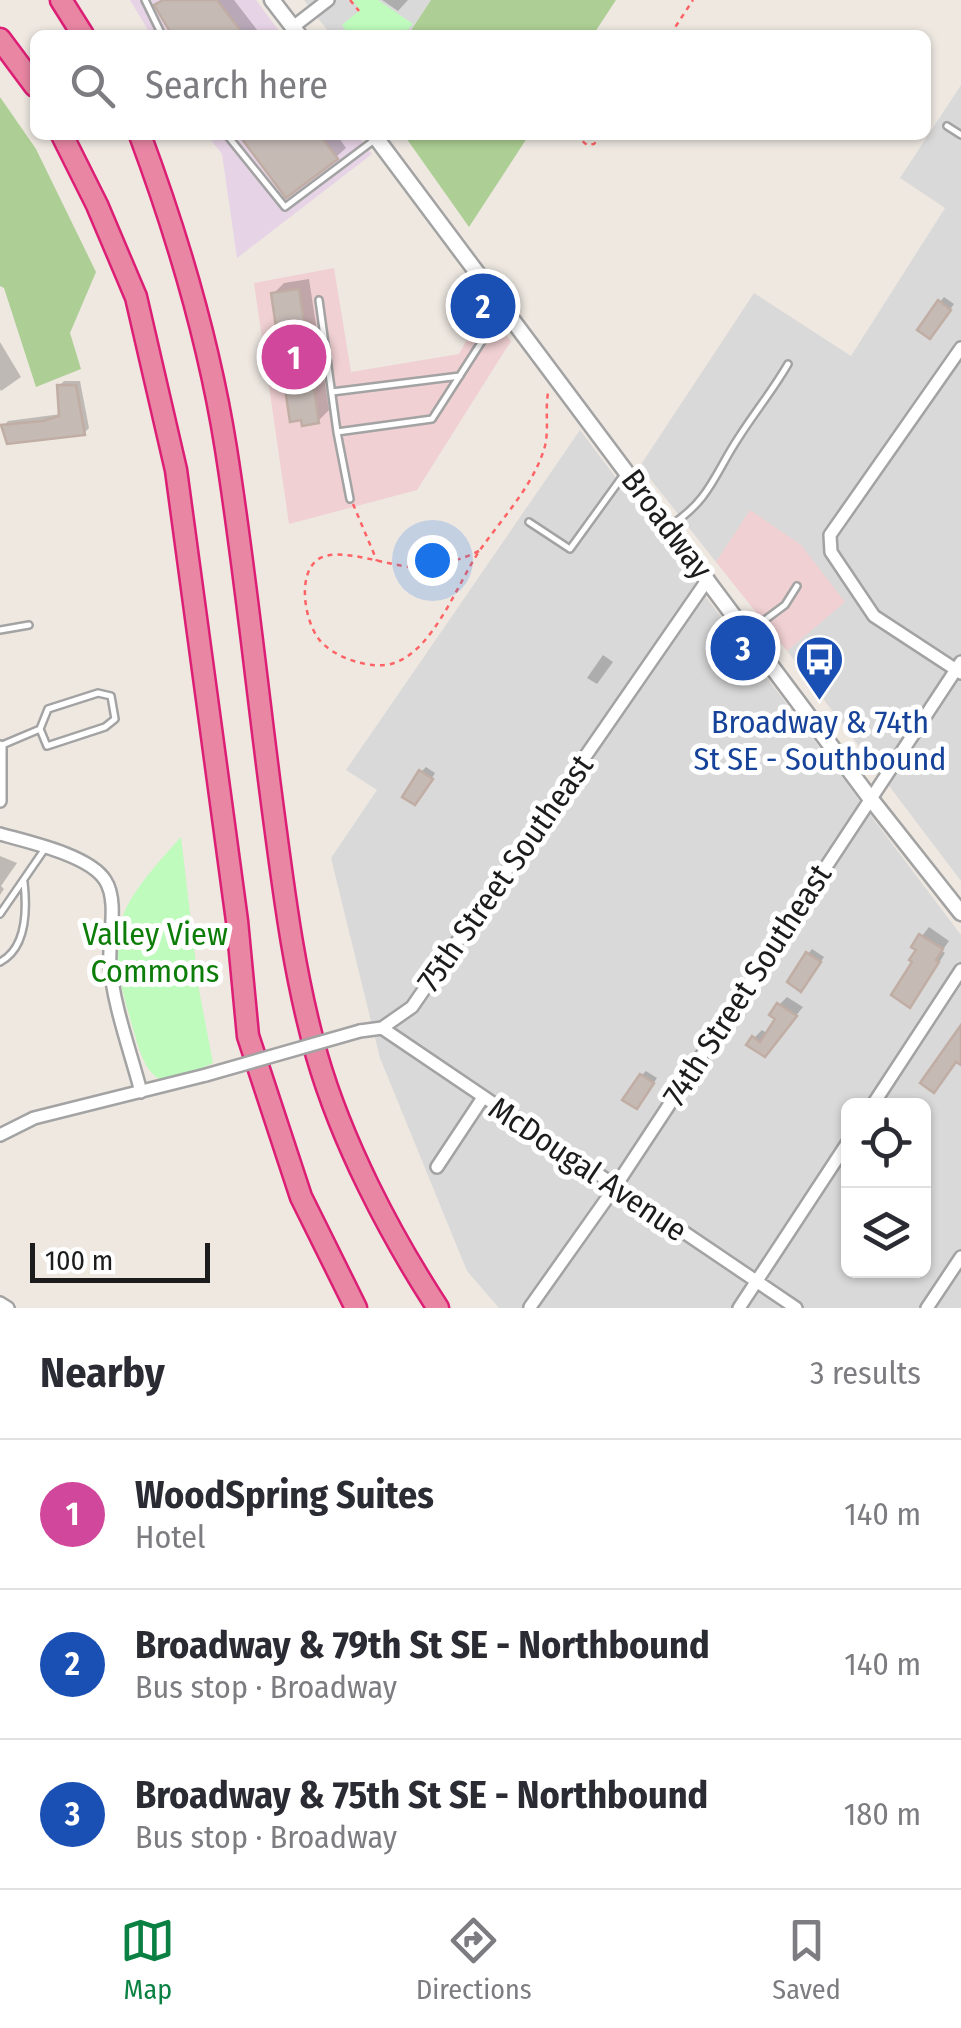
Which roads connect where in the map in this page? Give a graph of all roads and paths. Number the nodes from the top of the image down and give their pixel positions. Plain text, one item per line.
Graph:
1 (61, 0) edge
2 (72, 0) edge
3 (145, 0) edge
4 (272, 0) edge
5 (328, 0) edge
6 (350, 0) edge
7 (693, 0) edge
8 (359, 11) dead end
9 (83, 30) edge
10 (85, 30) edge
11 (160, 30) edge
12 (295, 30) edge
13 (297, 30) edge
14 (673, 30) edge
15 (0, 40) edge
16 (30, 79) edge
17 (948, 126) dead end
18 (961, 136) edge
19 (64, 140) edge
20 (142, 140) edge
21 (231, 140) edge
22 (370, 140) edge
23 (378, 140) edge
24 (319, 300) dead end
25 (504, 308) junction
26 (961, 348) edge
27 (788, 364) dead end
28 (552, 372) junction
29 (460, 376) junction
30 (332, 392) junction
31 (338, 432) junction
32 (627, 471) junction
33 (350, 499) joint
34 (529, 522) dead end
35 (668, 526) junction
36 (479, 551) junction
37 (377, 563) junction
38 (708, 579) junction
39 (797, 586) dead end
40 (29, 625) dead end
41 (0, 630) edge
42 (748, 633) junction
43 (959, 668) edge
44 (40, 729) junction
45 (0, 747) edge
46 (870, 798) junction
47 (0, 801) edge
48 (0, 834) edge
49 (45, 848) junction
50 (24, 882) junction
51 (961, 912) edge
52 (0, 914) edge
53 (0, 962) edge
54 (961, 970) edge
55 (382, 1028) junction
56 (141, 1092) junction
57 (482, 1098) junction
58 (877, 1098) edge
59 (0, 1135) edge
60 (841, 1153) edge
61 (436, 1167) dead end
62 (615, 1186) junction
63 (961, 1257) edge
64 (757, 1282) junction
65 (0, 1302) edge
66 (530, 1307) edge
67 (8, 1308) edge
68 (356, 1308) edge
69 (438, 1308) edge
70 (739, 1308) edge
71 (796, 1308) edge
72 (927, 1308) edge

1 - 9 highway
2 - 10 highway
3 - 11 lane
4 - 12 street
5 - 13 street
6 - 8 path
7 - 14 path
15 - 16 highway
17 - 18 lane
19 - 68 highway
20 - 69 highway
21 - 22 lane
23 - 25 street, Broadway
24 - 30 lane
25 - 28 street, Broadway
25 - 29 lane
26 - 43 street
27 - 35 lane
28 - 32 street, Broadway
28 - 36 path
29 - 30 lane
29 - 31 lane
30 - 31 lane
31 - 33 lane
32 - 34 lane
32 - 35 street, Broadway
33 - 37 path
35 - 38 street, Broadway
36 - 37 path
36 - 37 path
38 - 42 street, Broadway
38 - 55 street, 75th Street Southeast
39 - 42 lane
40 - 41 lane
42 - 46 street, Broadway
43 - 46 street, 74th Street Southeast
44 - 44 lane
44 - 45 lane
45 - 47 street
46 - 51 street, Broadway
46 - 62 street, 74th Street Southeast
48 - 49 street
49 - 50 lane
49 - 56 street
50 - 52 lane
50 - 53 lane
54 - 58 street
55 - 56 street, bridge
55 - 57 street, McDougal Avenue
56 - 59 street
57 - 61 street
57 - 62 street, McDougal Avenue
60 - 64 street
62 - 64 street, McDougal Avenue
62 - 66 street, 74th Street Southeast
63 - 72 street
64 - 70 street
64 - 71 street, McDougal Avenue
65 - 67 street

